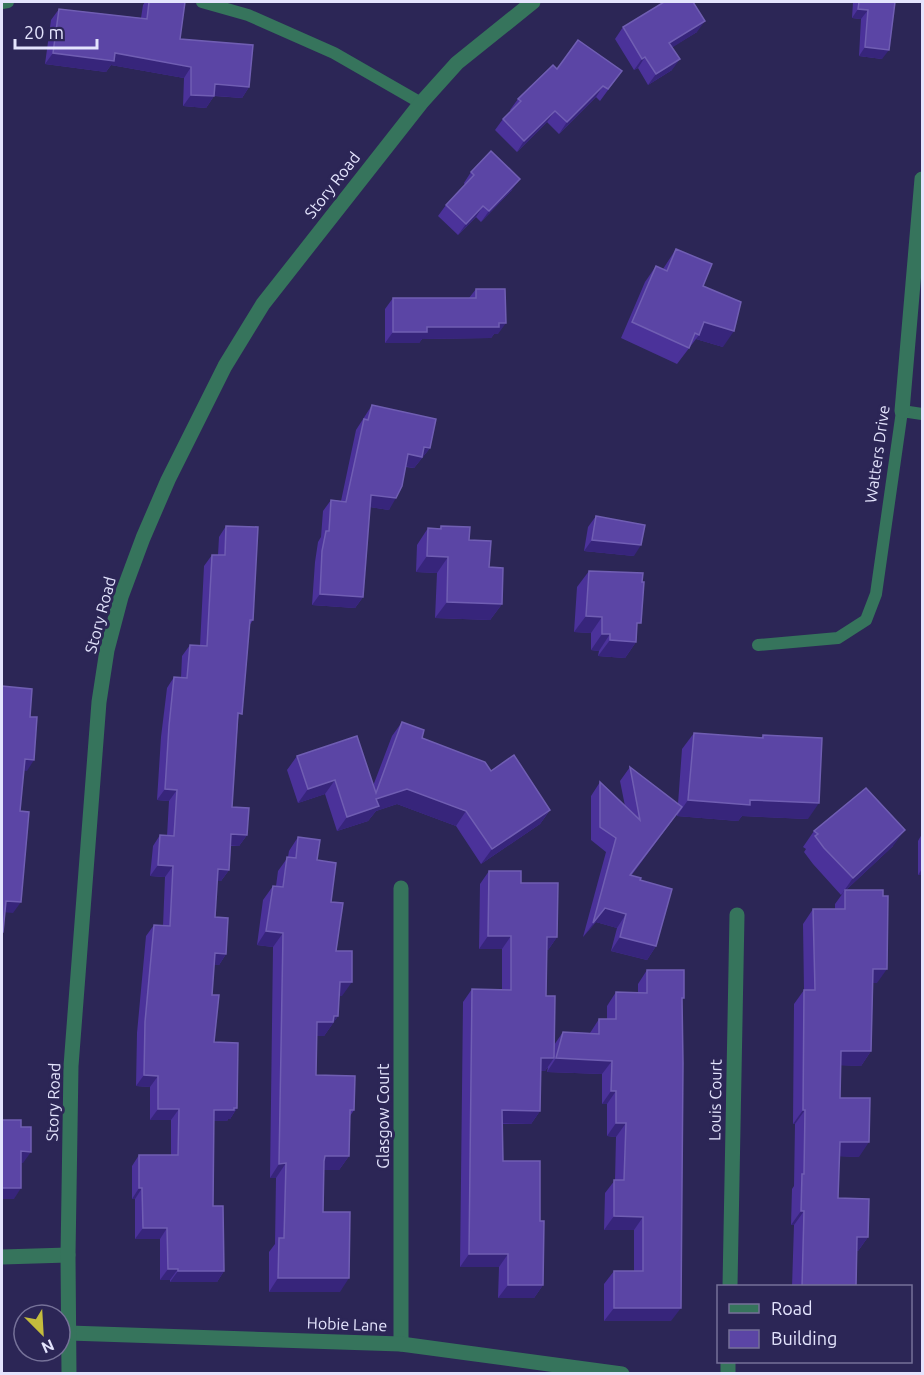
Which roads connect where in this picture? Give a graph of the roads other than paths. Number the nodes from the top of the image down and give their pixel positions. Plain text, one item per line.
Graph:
1 (8, 2) edge
2 (202, 2) edge
3 (533, 2) edge
4 (2, 3) edge
5 (421, 103) junction
6 (922, 179) edge
7 (902, 411) junction
8 (922, 414) edge
9 (758, 645) dead end
10 (401, 888) dead end
11 (737, 915) dead end
12 (68, 1255) junction
13 (2, 1257) edge
14 (730, 1285) edge
15 (69, 1303) edge
16 (72, 1333) edge
17 (401, 1344) junction
18 (622, 1374) edge

1 - 4 lane
2 - 5 lane
3 - 5 street, Story Road
5 - 12 street, Story Road
6 - 7 street, Watters Drive
7 - 8 lane
7 - 9 lane, Watters Drive
10 - 17 street, Glasgow Court
11 - 14 street, Louis Court
12 - 13 street
12 - 15 street, Story Road
16 - 17 street, Hobie Lane
17 - 18 street, Hobie Lane

